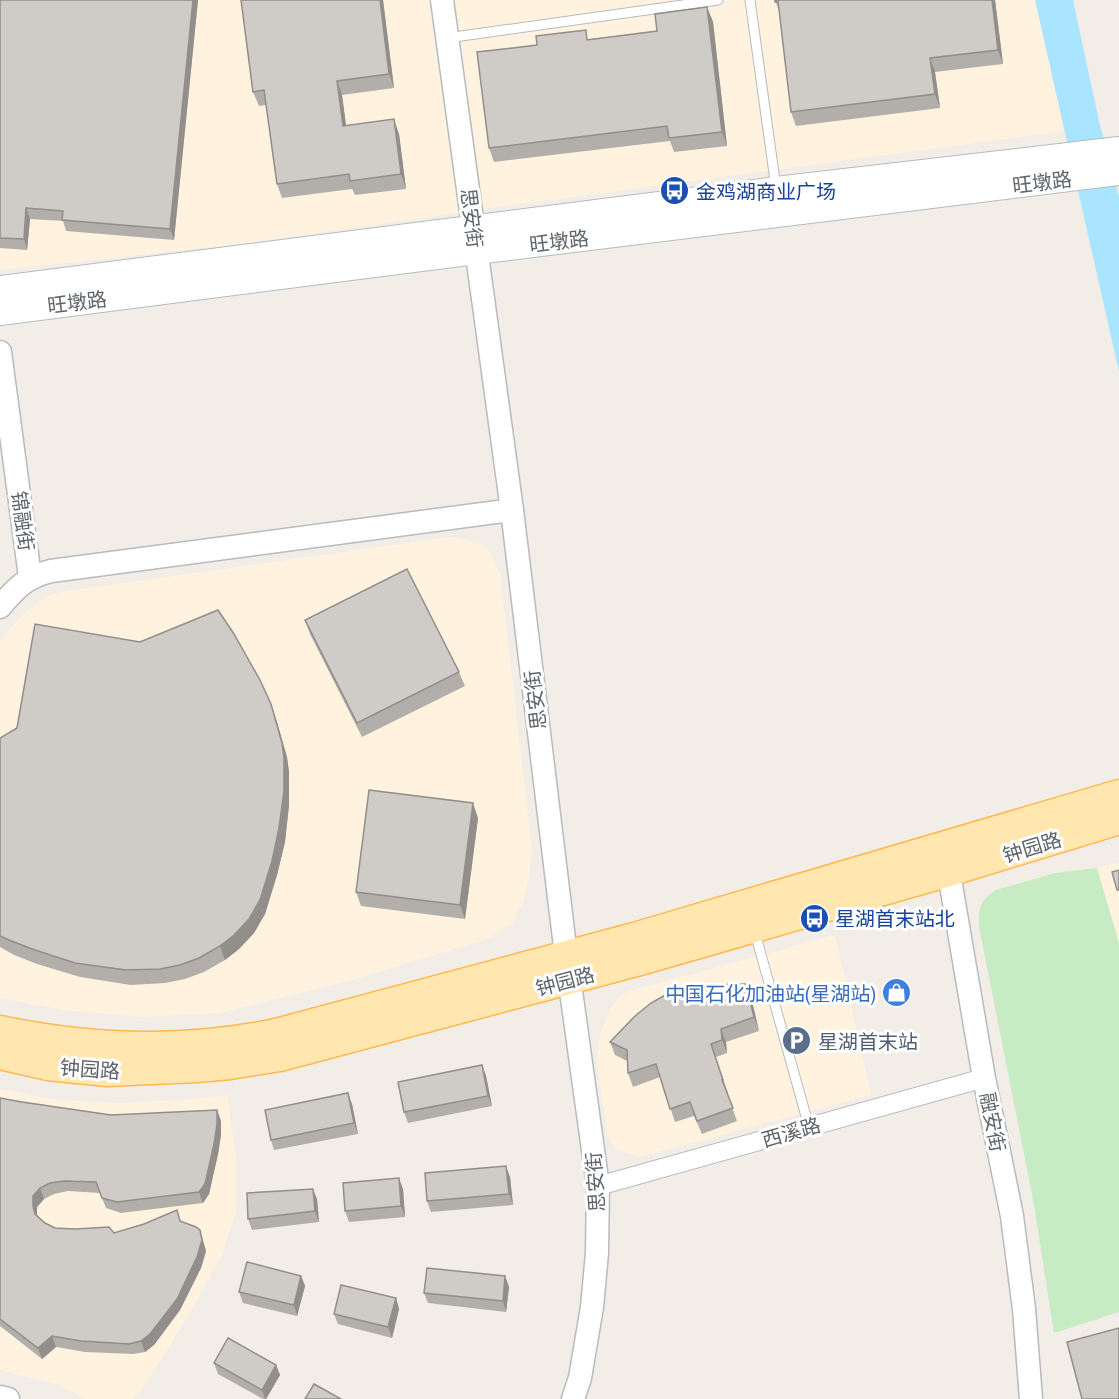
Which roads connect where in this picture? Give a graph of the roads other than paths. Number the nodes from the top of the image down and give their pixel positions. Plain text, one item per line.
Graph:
1 (442, 0) edge
2 (718, 0) edge
3 (750, 0) edge
4 (447, 38) junction
5 (1118, 157) edge
6 (1060, 168) junction
7 (776, 190) junction
8 (475, 240) junction
9 (0, 289) edge
10 (0, 312) edge
11 (0, 351) edge
12 (512, 510) junction
13 (30, 577) junction
14 (0, 607) edge
15 (1119, 794) edge
16 (1119, 820) edge
17 (946, 859) junction
18 (753, 928) junction
19 (568, 967) junction
20 (0, 1030) edge
21 (0, 1055) edge
22 (984, 1078) junction
23 (809, 1127) junction
24 (598, 1186) junction
25 (0, 1397) edge
26 (8, 1399) edge
27 (573, 1399) edge
28 (1031, 1399) edge

1 - 4 street, 思安街
2 - 4 lane
3 - 7 lane
4 - 8 street, 思安街
5 - 6 main road, 旺墩路
6 - 7 main road, 旺墩路
6 - 8 main road, 旺墩路
7 - 8 main road, 旺墩路
8 - 9 main road, 旺墩路
8 - 10 main road, 旺墩路
8 - 12 street, 思安街
11 - 13 street, 锦融街
12 - 13 street
12 - 19 street, 思安街
13 - 14 street, 锦融街
15 - 17 main road, 钟园路
16 - 17 main road, 钟园路
17 - 18 main road, 钟园路
17 - 19 main road, 钟园路
17 - 22 street, 融安街
18 - 19 main road, 钟园路
18 - 23 lane
19 - 20 main road, 钟园路
19 - 21 main road, 钟园路
19 - 24 street, 思安街
22 - 23 street, 西溪路
22 - 28 street, 融安街
23 - 24 street, 西溪路
24 - 27 street, 思安街
25 - 26 street

